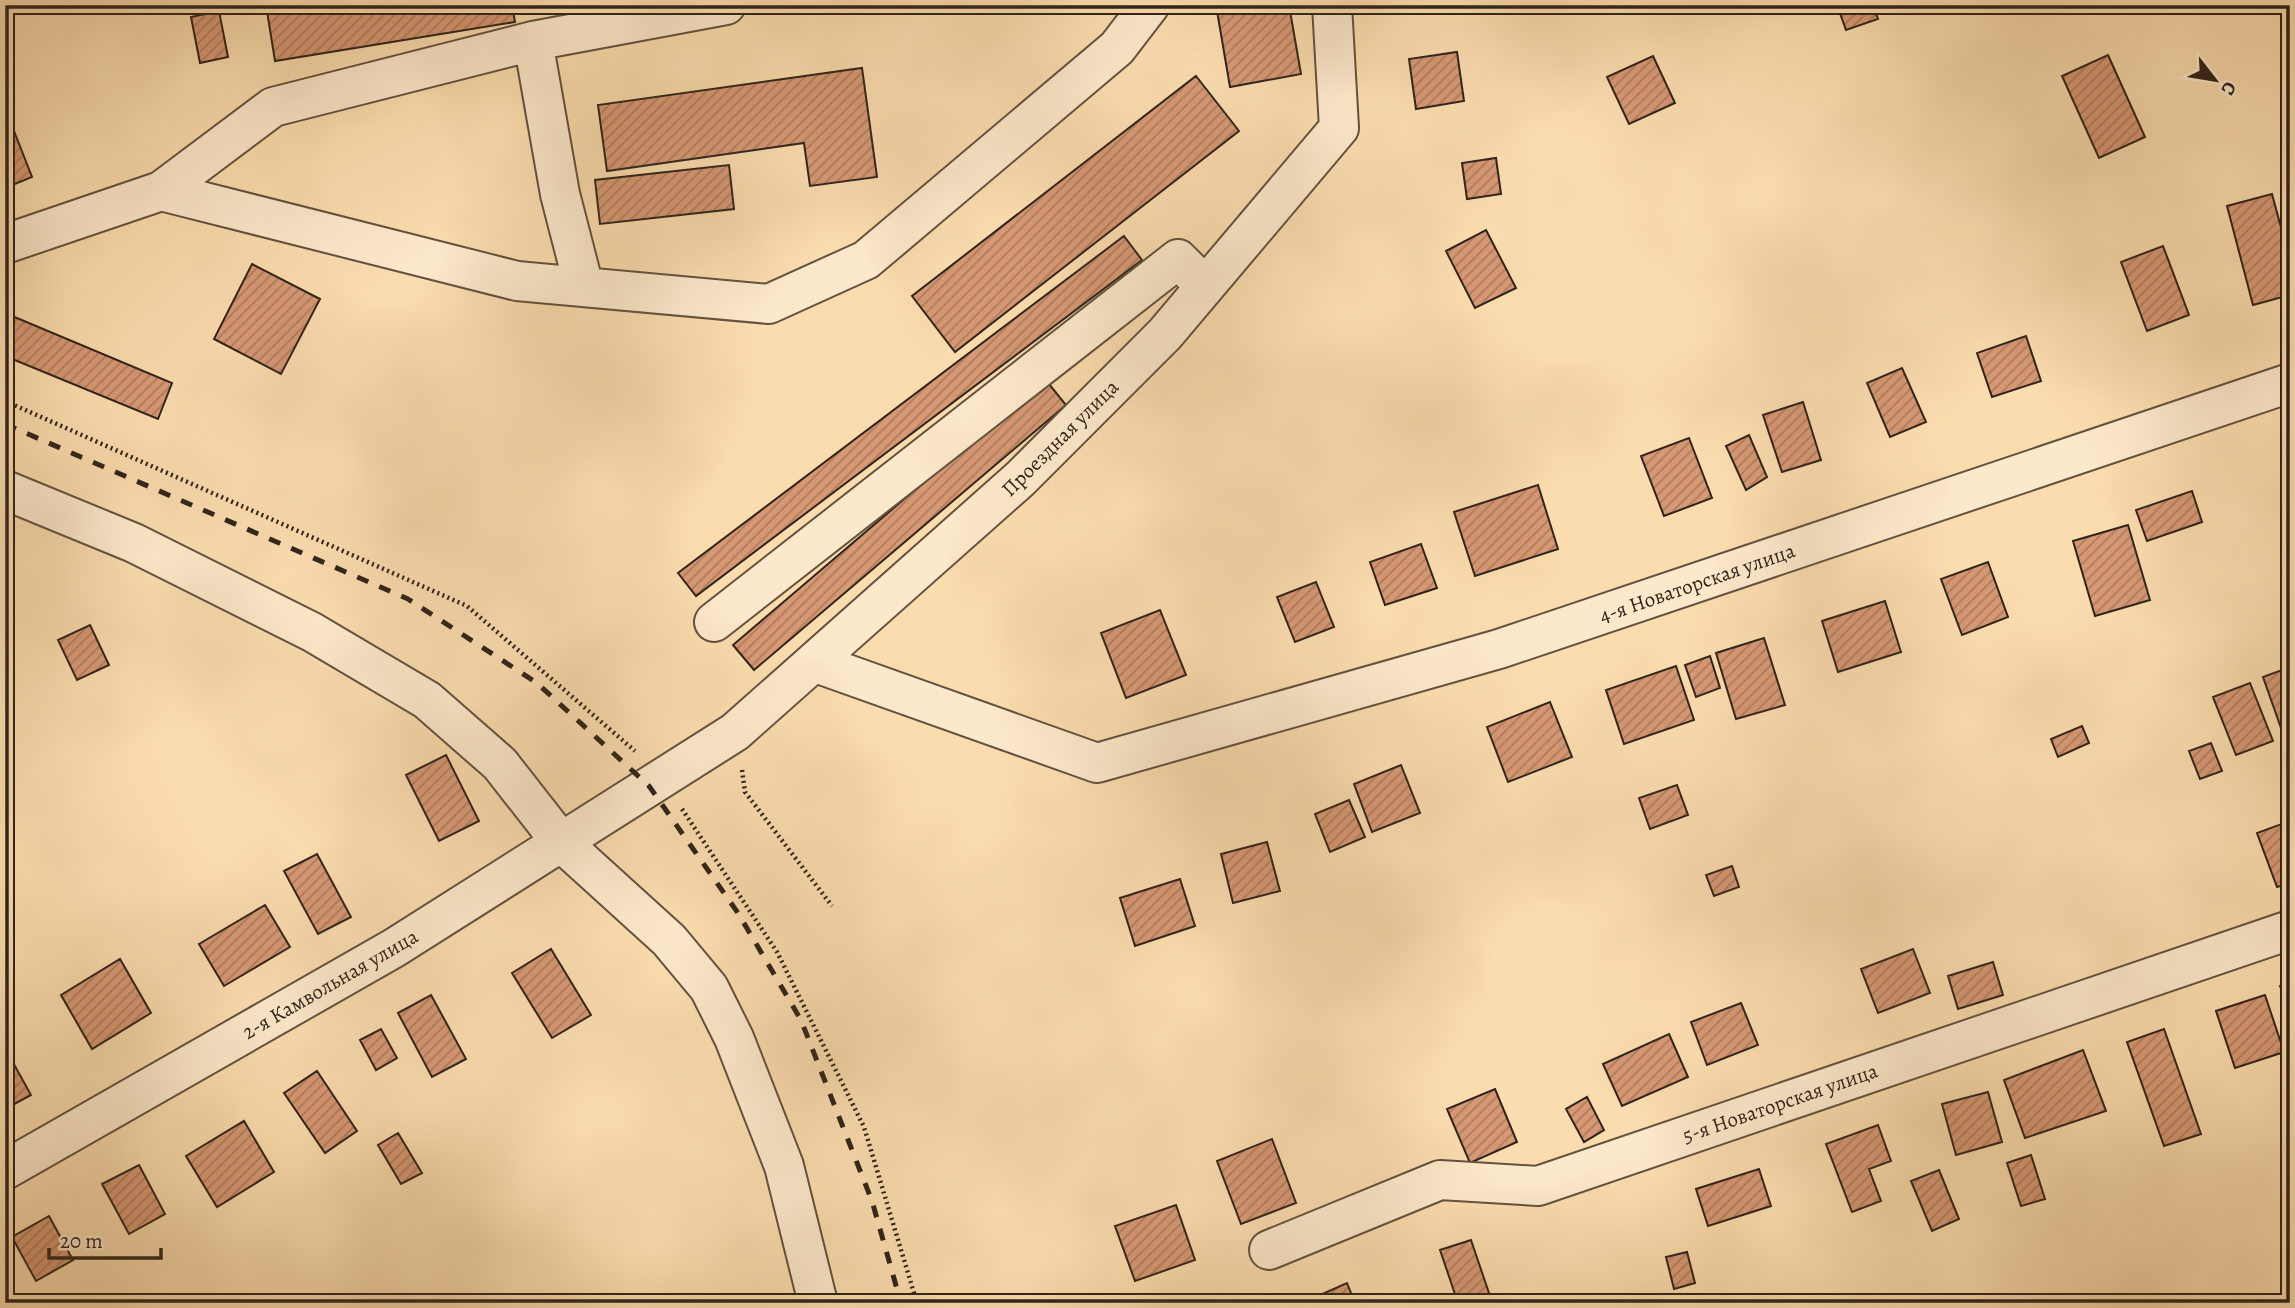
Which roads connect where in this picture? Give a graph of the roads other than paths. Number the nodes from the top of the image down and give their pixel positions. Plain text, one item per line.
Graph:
1 (726, 5) edge
2 (1150, 5) edge
3 (1332, 5) edge
4 (533, 41) junction
5 (161, 191) junction
6 (5, 244) edge
7 (1205, 286) junction
8 (584, 287) junction
9 (2290, 383) edge
10 (5, 489) edge
11 (714, 622) dead end
12 (816, 663) junction
13 (649, 786) joint
14 (561, 842) junction
15 (2290, 930) edge
16 (5, 1170) edge
17 (1269, 1250) dead end
18 (818, 1303) edge

1 - 4 street
2 - 8 street
3 - 7 street, Проездная улица
4 - 5 street
4 - 8 street
5 - 6 street
5 - 8 street
7 - 11 street
7 - 12 street, Проездная улица
9 - 12 street, 4-я Новаторская улица
10 - 14 street
12 - 13 street, Проездная улица
13 - 14 street, 2-я Камвольная улица
14 - 16 street, 2-я Камвольная улица
14 - 18 street
15 - 17 street, 5-я Новаторская улица

